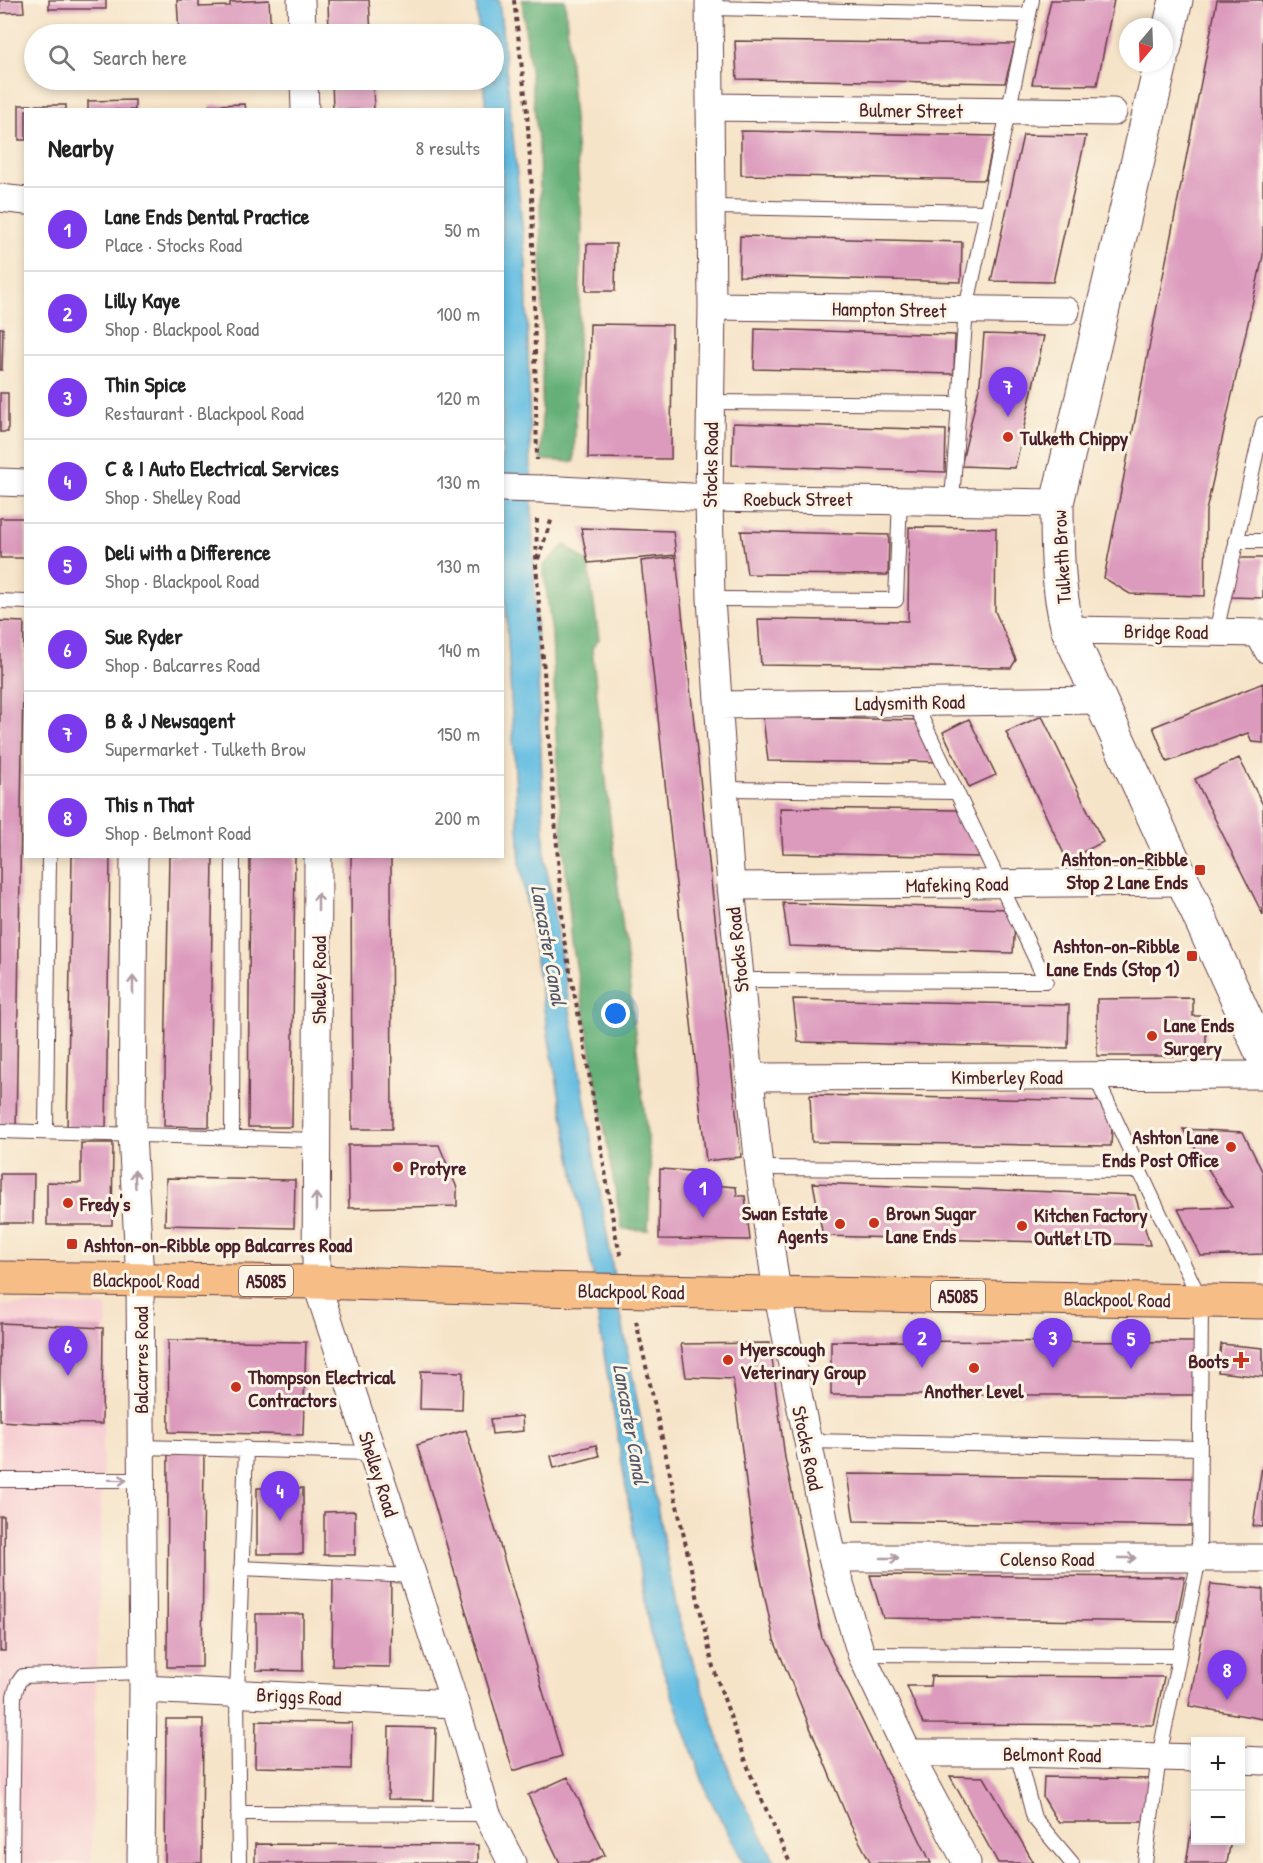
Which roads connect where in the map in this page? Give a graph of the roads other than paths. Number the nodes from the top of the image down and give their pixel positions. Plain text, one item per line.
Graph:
1 (301, 0) edge
2 (1032, 0) edge
3 (1176, 0) edge
4 (710, 4) edge
5 (1029, 15) junction
6 (1172, 18) edge
7 (302, 24) edge
8 (1159, 72) edge
9 (304, 90) edge
10 (710, 107) junction
11 (305, 108) edge
12 (1007, 112) junction
13 (1113, 112) dead end
14 (0, 198) edge
15 (24, 201) edge
16 (712, 207) junction
17 (986, 212) junction
18 (712, 306) junction
19 (966, 309) junction
20 (1066, 311) dead end
21 (711, 402) junction
22 (959, 404) junction
23 (1263, 424) edge
24 (0, 482) edge
25 (24, 483) edge
26 (504, 488) edge
27 (709, 498) junction
28 (900, 499) junction
29 (952, 500) junction
30 (1057, 503) junction
31 (1236, 541) junction
32 (1263, 542) edge
33 (711, 599) junction
34 (0, 601) edge
35 (24, 602) edge
36 (1068, 630) junction
37 (1216, 632) junction
38 (1259, 640) edge
39 (1099, 700) junction
40 (914, 702) junction
41 (720, 705) junction
42 (725, 789) junction
43 (956, 792) junction
44 (49, 858) edge
45 (134, 858) edge
46 (233, 858) edge
47 (318, 858) edge
48 (1183, 882) junction
49 (999, 884) junction
50 (731, 886) junction
51 (741, 980) junction
52 (1263, 1056) edge
53 (1263, 1075) edge
54 (1095, 1076) junction
55 (750, 1077) junction
56 (0, 1131) edge
57 (46, 1131) junction
58 (132, 1134) junction
59 (232, 1137) junction
60 (317, 1140) junction
61 (759, 1168) junction
62 (1140, 1171) junction
63 (0, 1278) edge
64 (140, 1280) junction
65 (316, 1282) junction
66 (777, 1293) junction
67 (1201, 1301) junction
68 (1263, 1302) edge
69 (806, 1440) junction
70 (141, 1447) junction
71 (246, 1448) junction
72 (1200, 1448) junction
73 (372, 1453) junction
74 (0, 1480) edge
75 (141, 1480) junction
76 (831, 1558) junction
77 (1198, 1558) junction
78 (1263, 1558) edge
79 (241, 1569) junction
80 (412, 1576) junction
81 (861, 1654) junction
82 (1179, 1656) junction
83 (143, 1680) junction
84 (237, 1693) junction
85 (454, 1704) junction
86 (908, 1753) junction
87 (1017, 1753) junction
88 (1160, 1757) junction
89 (1191, 1758) edge
90 (1245, 1760) edge
91 (1263, 1761) edge
92 (238, 1813) junction
93 (487, 1814) junction
94 (12, 1863) edge
95 (141, 1863) edge
96 (239, 1863) edge
97 (512, 1863) edge
98 (967, 1863) edge
99 (1072, 1863) edge
100 (1144, 1863) edge

1 - 7 street
2 - 5 lane
3 - 6 street
4 - 5 lane
4 - 10 street, Stocks Road
5 - 12 lane
8 - 30 street, Tulketh Brow
9 - 11 street
10 - 12 street, Bulmer Street
10 - 16 street, Stocks Road
12 - 13 street, Bulmer Street
12 - 17 lane
14 - 15 street
16 - 17 lane
16 - 18 street, Stocks Road
17 - 19 lane
18 - 19 street, Hampton Street
18 - 21 street, Stocks Road
19 - 20 street, Hampton Street
19 - 22 lane
21 - 22 lane
21 - 27 street, Stocks Road
22 - 29 lane
23 - 31 lane
24 - 25 street
26 - 27 street, Roebuck Street, bridge
27 - 28 street, Roebuck Street
27 - 33 street, Stocks Road
28 - 29 street, Roebuck Street
28 - 33 lane
29 - 30 street, Roebuck Street
30 - 36 street, Tulketh Brow
31 - 32 lane
31 - 37 lane
33 - 41 street, Stocks Road
34 - 35 lane
36 - 37 street, Bridge Road
36 - 39 street, Tulketh Brow
37 - 38 street, Bridge Road
39 - 40 street, Ladysmith Road
39 - 48 street, Tulketh Brow
40 - 41 street, Ladysmith Road
40 - 43 lane
41 - 42 street, Stocks Road
42 - 43 lane
42 - 50 street, Stocks Road
43 - 49 lane
44 - 57 lane
58 -> 45 street, Balcarres Road
46 - 59 lane
60 -> 47 street, Shelley Road
48 - 49 street, Mafeking Road
48 - 52 street, Tulketh Brow
49 - 50 street, Mafeking Road
49 - 51 lane
50 - 51 street, Stocks Road
51 - 55 street, Stocks Road
53 - 54 street, Kimberley Road
54 - 55 street, Kimberley Road
54 - 62 lane
55 - 61 street, Stocks Road
56 - 57 lane
57 - 58 lane
58 - 59 lane
64 -> 58 street, Balcarres Road
59 - 60 lane
65 -> 60 street, Shelley Road
61 - 62 lane
61 - 66 street, Stocks Road
62 - 67 lane
63 - 64 highway, Blackpool Road / A5085
64 - 65 highway, Blackpool Road / A5085
64 - 70 street, Balcarres Road
65 - 66 highway, Blackpool Road / A5085, bridge
65 - 73 street, Shelley Road
66 - 67 highway, Blackpool Road / A5085
66 - 69 street, Stocks Road
67 - 68 highway, Blackpool Road / A5085
67 - 72 lane
69 - 72 lane
69 - 76 street, Stocks Road
70 - 71 lane
70 - 75 street, Balcarres Road
71 - 73 lane
71 - 79 lane
72 - 77 lane
73 - 80 street, Shelley Road
74 -> 75 lane
75 - 83 street, Balcarres Road
76 -> 77 street, Colenso Road
76 - 81 street, Stocks Road
77 - 78 street, Colenso Road
77 - 82 lane
79 - 80 lane
79 - 84 lane
80 - 85 street, Shelley Road
81 - 82 lane
81 - 86 street, Stocks Road
82 - 88 lane
83 - 84 street, Briggs Road
83 - 94 lane
83 - 95 street, Balcarres Road
84 - 85 street, Briggs Road
84 - 92 lane
85 - 93 street, Shelley Road
86 - 87 street, Belmont Road
86 - 98 street, Stocks Road
87 - 88 street, Belmont Road
87 - 99 lane
88 - 89 street, Belmont Road
88 - 100 lane
90 - 91 street
92 - 93 lane
92 - 96 lane
93 - 97 street, Shelley Road

